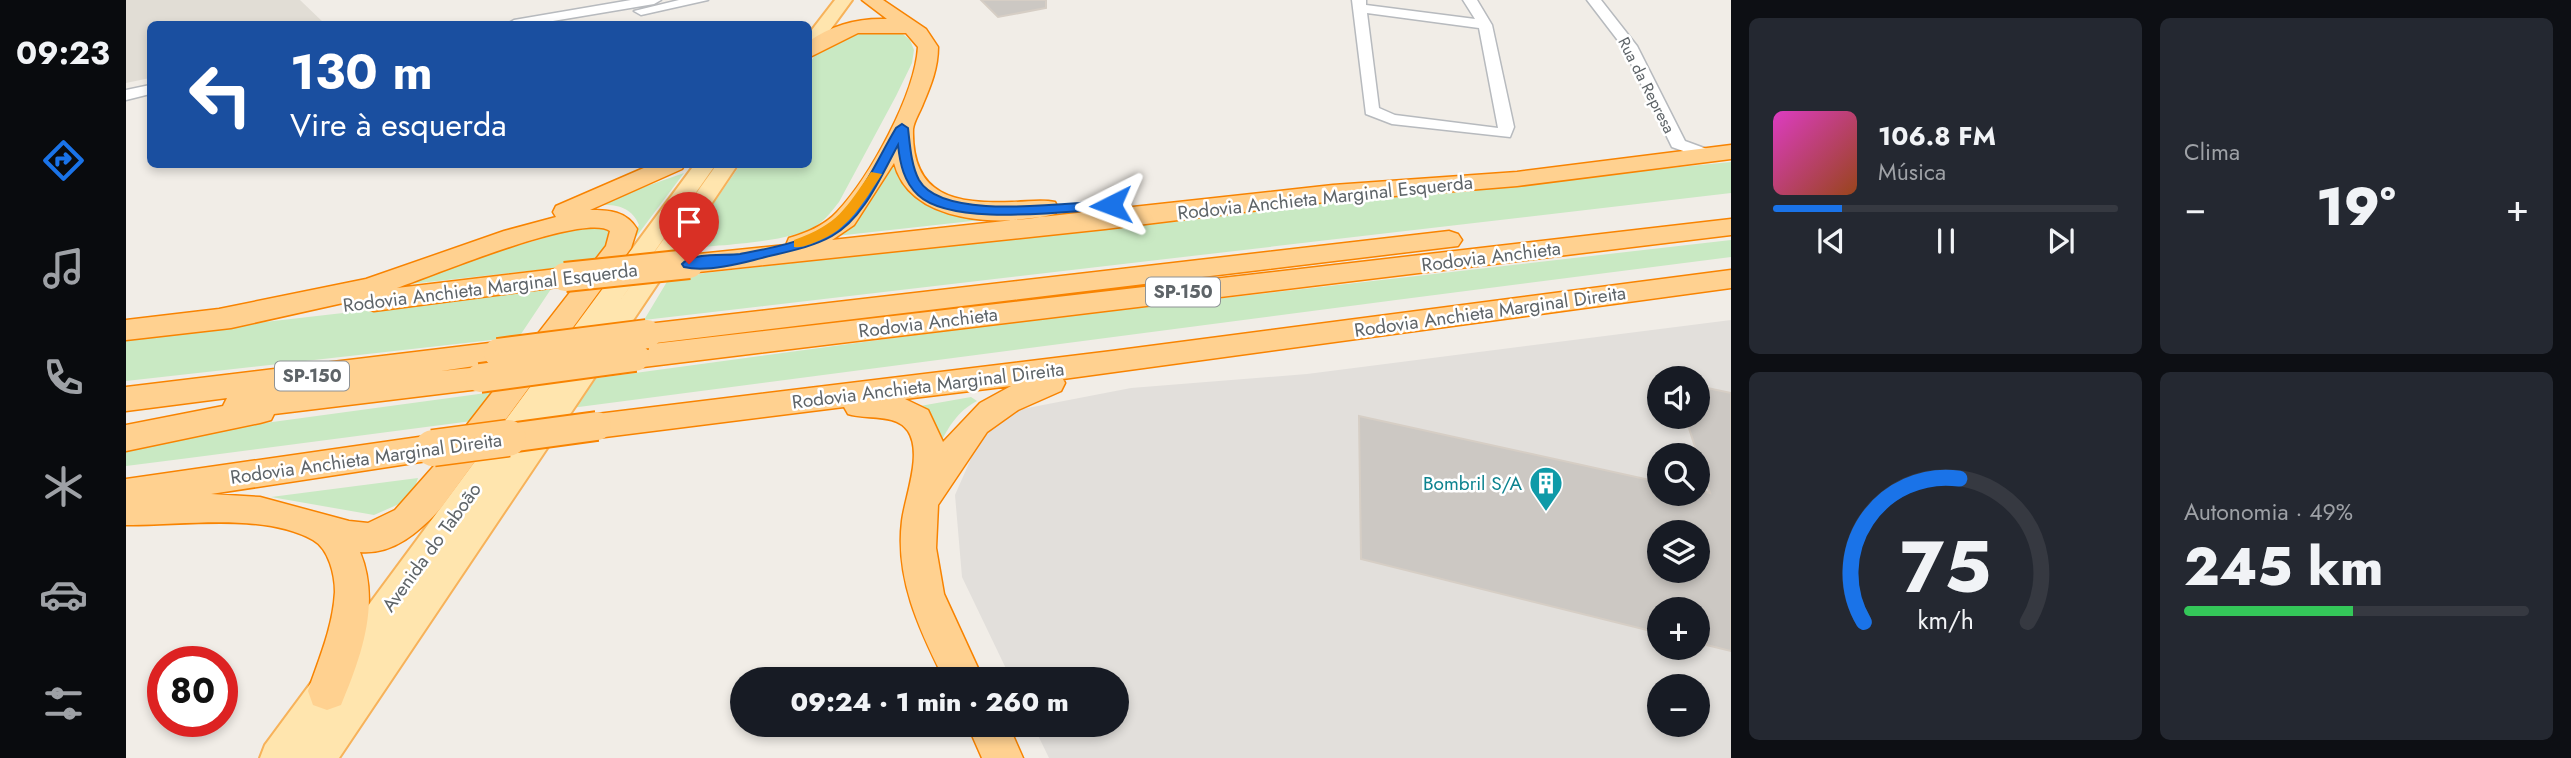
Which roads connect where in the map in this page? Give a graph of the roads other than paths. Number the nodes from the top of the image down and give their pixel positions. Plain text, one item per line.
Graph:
1 (654, 0) edge
2 (701, 0) edge
3 (844, 0) edge
4 (871, 0) edge
5 (1470, 0) edge
6 (1594, 0) edge
7 (1359, 4) edge
8 (824, 6) edge
9 (532, 21) edge
10 (584, 21) edge
11 (812, 21) edge
12 (904, 23) junction
13 (1485, 25) junction
14 (812, 39) edge
15 (812, 47) edge
16 (147, 91) edge
17 (126, 95) edge
18 (147, 100) edge
19 (126, 104) edge
20 (902, 128) junction
21 (1720, 154) edge
22 (665, 168) edge
23 (703, 168) edge
24 (725, 168) edge
25 (1333, 193) junction
26 (1731, 208) edge
27 (1731, 228) edge
28 (513, 237) junction
29 (740, 258) junction
30 (1731, 279) edge
31 (211, 321) junction
32 (126, 330) edge
33 (641, 345) junction
34 (1112, 362) junction
35 (326, 396) junction
36 (126, 399) edge
37 (698, 414) junction
38 (126, 419) edge
39 (126, 438) edge
40 (126, 493) edge
41 (921, 509) junction
42 (126, 511) edge
43 (330, 533) junction
44 (958, 667) edge
45 (327, 691) junction
46 (992, 737) edge
47 (278, 758) edge
48 (318, 758) edge
49 (1003, 758) edge

1 - 9 street
2 - 10 street
3 - 8 main road
4 - 12 highway
5 - 13 street
6 - 21 street, Rua da Represa
7 - 13 street
7 - 13 street
8 - 11 highway
8 - 12 highway
8 - 14 main road
12 - 15 highway
12 - 20 highway
16 - 17 street
18 - 19 street
20 - 25 highway
20 - 29 highway
21 - 25 highway, Rodovia Anchieta Marginal Esquerda
22 - 28 highway
23 - 45 main road, Avenida do Taboão
24 - 48 main road, Avenida do Taboão
25 - 29 highway, Rodovia Anchieta Marginal Esquerda
26 - 33 highway, Rodovia Anchieta / SP-150
27 - 33 highway, Rodovia Anchieta / SP-150
28 - 31 highway
28 - 43 highway
29 - 31 highway, Rodovia Anchieta Marginal Esquerda, bridge
30 - 34 highway, Rodovia Anchieta Marginal Direita
31 - 32 highway, Rodovia Anchieta Marginal Esquerda
33 - 35 highway, Rodovia Anchieta / SP-150, bridge
33 - 36 highway, Rodovia Anchieta / SP-150, bridge
34 - 37 highway, Rodovia Anchieta Marginal Direita
34 - 41 highway
35 - 38 highway, Rodovia Anchieta / SP-150
35 - 39 highway
37 - 40 highway, Rodovia Anchieta Marginal Direita, bridge
37 - 41 highway
41 - 44 highway
42 - 43 highway
43 - 45 highway
45 - 47 main road, Avenida do Taboão
46 - 49 highway

